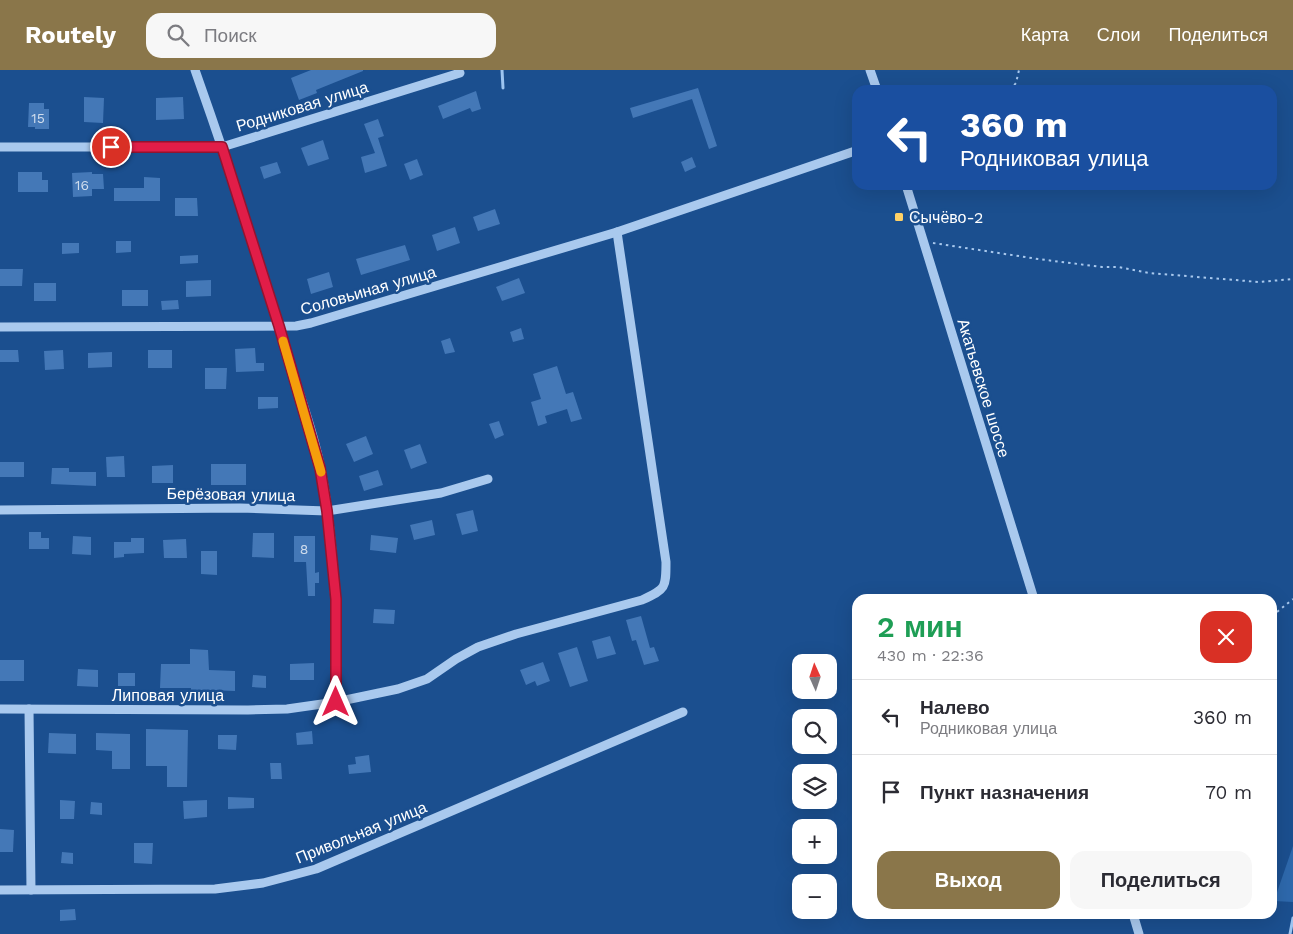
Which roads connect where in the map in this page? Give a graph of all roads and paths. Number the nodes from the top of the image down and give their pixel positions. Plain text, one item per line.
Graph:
1 (195, 70) edge
2 (870, 70) edge
3 (1019, 70) edge
4 (460, 73) dead end
5 (874, 85) edge
6 (1014, 85) edge
7 (0, 147) edge
8 (222, 147) junction
9 (852, 152) edge
10 (907, 190) edge
11 (617, 232) junction
12 (922, 241) junction
13 (1293, 279) edge
14 (279, 326) junction
15 (0, 327) edge
16 (488, 479) dead end
17 (0, 510) edge
18 (327, 511) junction
19 (1032, 594) edge
20 (1293, 599) edge
21 (1277, 612) edge
22 (336, 702) junction
23 (0, 709) edge
24 (29, 709) junction
25 (683, 712) dead end
26 (0, 890) edge
27 (31, 890) junction
28 (1134, 919) edge
29 (1139, 934) edge

1 - 8 street
2 - 5 street
3 - 6 path
4 - 8 street, Родниковая улица
7 - 8 street, Родниковая улица
8 - 14 street
9 - 11 street, Соловьиная улица
10 - 12 street, Акатьевское шоссе
11 - 14 street, Соловьиная улица
11 - 22 street, Липовая улица
12 - 13 path
12 - 19 street, Акатьевское шоссе
14 - 15 street, Соловьиная улица
14 - 18 street
16 - 18 street, Берёзовая улица
17 - 18 street, Берёзовая улица
18 - 22 street
20 - 21 path
22 - 24 street, Липовая улица
23 - 24 street, Липовая улица
24 - 27 street
25 - 27 street, Привольная улица
26 - 27 street, Привольная улица
28 - 29 street

